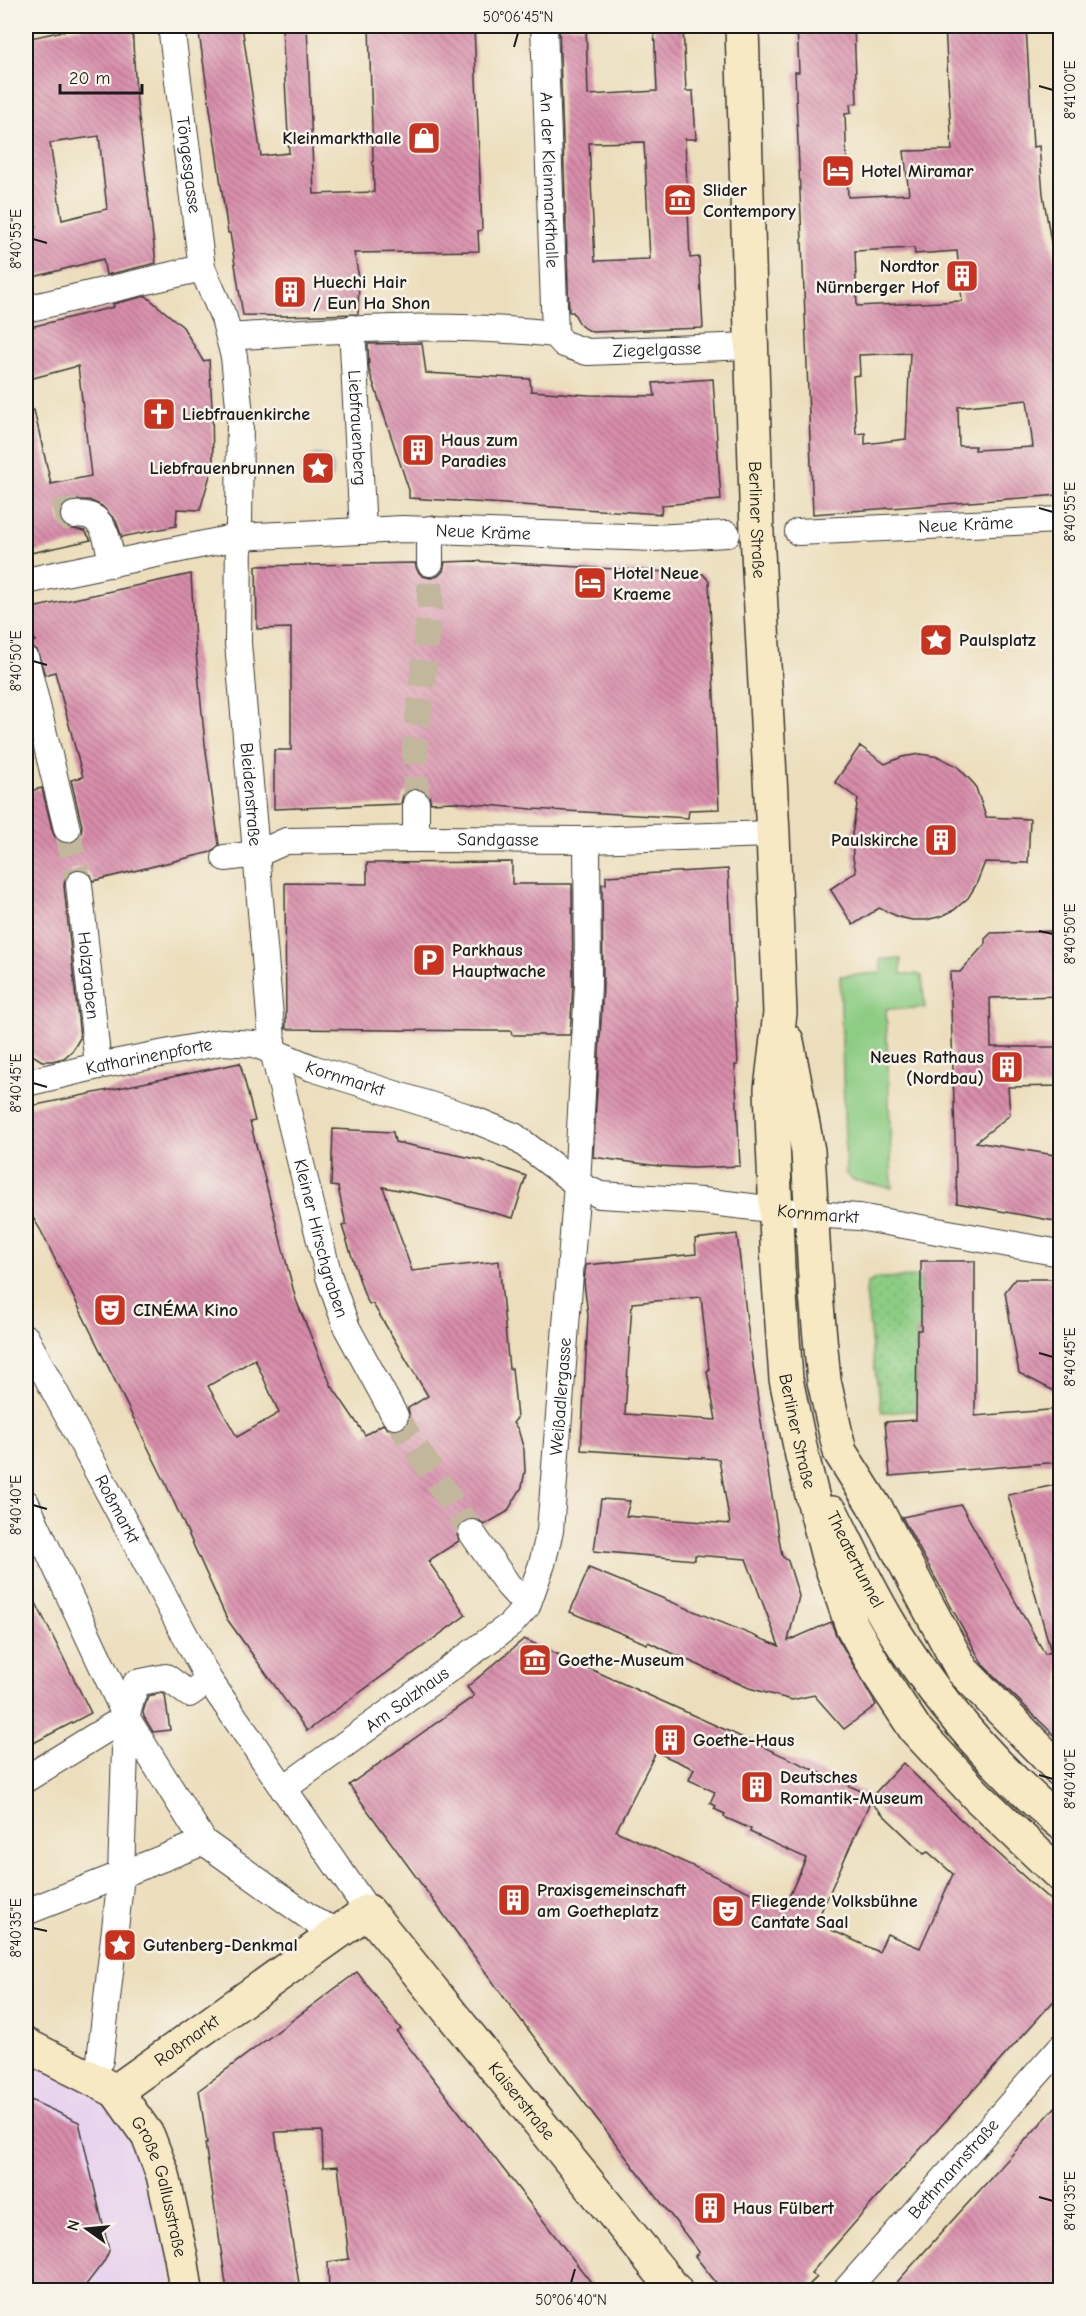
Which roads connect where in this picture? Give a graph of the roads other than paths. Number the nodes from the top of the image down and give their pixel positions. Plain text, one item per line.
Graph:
1 (171, 26) edge
2 (544, 26) edge
3 (742, 26) edge
4 (202, 268) junction
5 (26, 309) edge
6 (356, 328) junction
7 (229, 337) junction
8 (559, 339) junction
9 (752, 346) junction
10 (74, 515) tunnel mouth
11 (1060, 520) edge
12 (430, 529) junction
13 (363, 530) junction
14 (798, 532) dead end
15 (727, 534) dead end
16 (238, 537) junction
17 (430, 562) tunnel mouth
18 (112, 564) junction
19 (26, 581) edge
20 (26, 660) edge
21 (416, 803) tunnel mouth
22 (66, 829) tunnel mouth
23 (773, 834) junction
24 (416, 839) junction
25 (587, 840) junction
26 (257, 854) junction
27 (225, 858) dead end
28 (79, 884) tunnel mouth
29 (780, 1013) junction
30 (273, 1051) junction
31 (98, 1066) junction
32 (26, 1083) edge
33 (577, 1185) junction
34 (775, 1209) junction
35 (811, 1214) junction
36 (1060, 1253) edge
37 (26, 1338) edge
38 (395, 1416) tunnel mouth
39 (840, 1452) junction
40 (802, 1456) junction
41 (26, 1503) edge
42 (472, 1533) tunnel mouth
43 (526, 1606) junction
44 (916, 1661) junction
45 (209, 1680) junction
46 (126, 1717) junction
47 (1060, 1770) edge
48 (26, 1779) edge
49 (283, 1789) junction
50 (1060, 1822) edge
51 (204, 1842) junction
52 (1060, 1875) edge
53 (121, 1876) junction
54 (368, 1911) junction
55 (26, 1912) edge
56 (339, 1931) junction
57 (26, 2045) edge
58 (1060, 2048) edge
59 (100, 2060) dead end
60 (116, 2091) junction
61 (186, 2290) edge
62 (675, 2290) edge
63 (846, 2290) edge

1 - 4 street, Töngesgasse
2 - 8 street, An der Kleinmarkthalle
3 - 9 main road, Berliner Straße
4 - 5 street
4 - 7 street
6 - 7 street
6 - 8 street
6 - 13 street, Liebfrauenberg
7 - 16 street
8 - 9 street, Ziegelgasse
9 - 23 main road, Berliner Straße
10 - 18 street
11 - 14 street, Neue Kräme
12 - 13 street, Neue Kräme
12 - 15 street, Neue Kräme
12 - 17 street
13 - 16 street, Neue Kräme
16 - 18 street, Neue Kräme
16 - 26 street, Bleidenstraße
18 - 19 street, Neue Kräme
20 - 22 street
21 - 24 street
23 - 25 street, Sandgasse
23 - 29 main road, Berliner Straße
24 - 25 street, Sandgasse
24 - 26 street, Sandgasse
25 - 33 street
26 - 27 street, Sandgasse
26 - 30 street, Bleidenstraße
28 - 31 street, Holzgraben
29 - 34 main road, Berliner Straße
29 - 35 main road, Berliner Straße
30 - 31 street, Katharinenpforte
30 - 33 street, Kornmarkt
30 - 38 street, Kleiner Hirschgraben
31 - 32 street, Katharinenpforte
33 - 34 street, Kornmarkt
33 - 43 street, Weißadlergasse
34 - 35 street, Kornmarkt
34 - 40 main road, Berliner Straße
35 - 36 street, Kornmarkt
35 - 39 main road, Berliner Straße
37 - 45 street, Roßmarkt
39 - 44 main road, Theatertunnel
39 - 47 main road, Berliner Straße
40 - 44 main road, Theatertunnel
40 - 52 main road, Berliner Straße
41 - 46 street
42 - 43 street
43 - 49 street, Am Salzhaus
44 - 50 main road, Theatertunnel
45 - 46 street
45 - 49 street, Roßmarkt
46 - 48 street
46 - 51 street
46 - 53 street
49 - 54 street, Roßmarkt
51 - 53 street
51 - 56 street
53 - 55 street
53 - 59 street
54 - 56 main road, Roßmarkt
54 - 62 main road, Kaiserstraße
56 - 60 main road, Roßmarkt
57 - 60 main road
58 - 63 street, Bethmannstraße
60 - 61 main road, Große Gallusstraße

